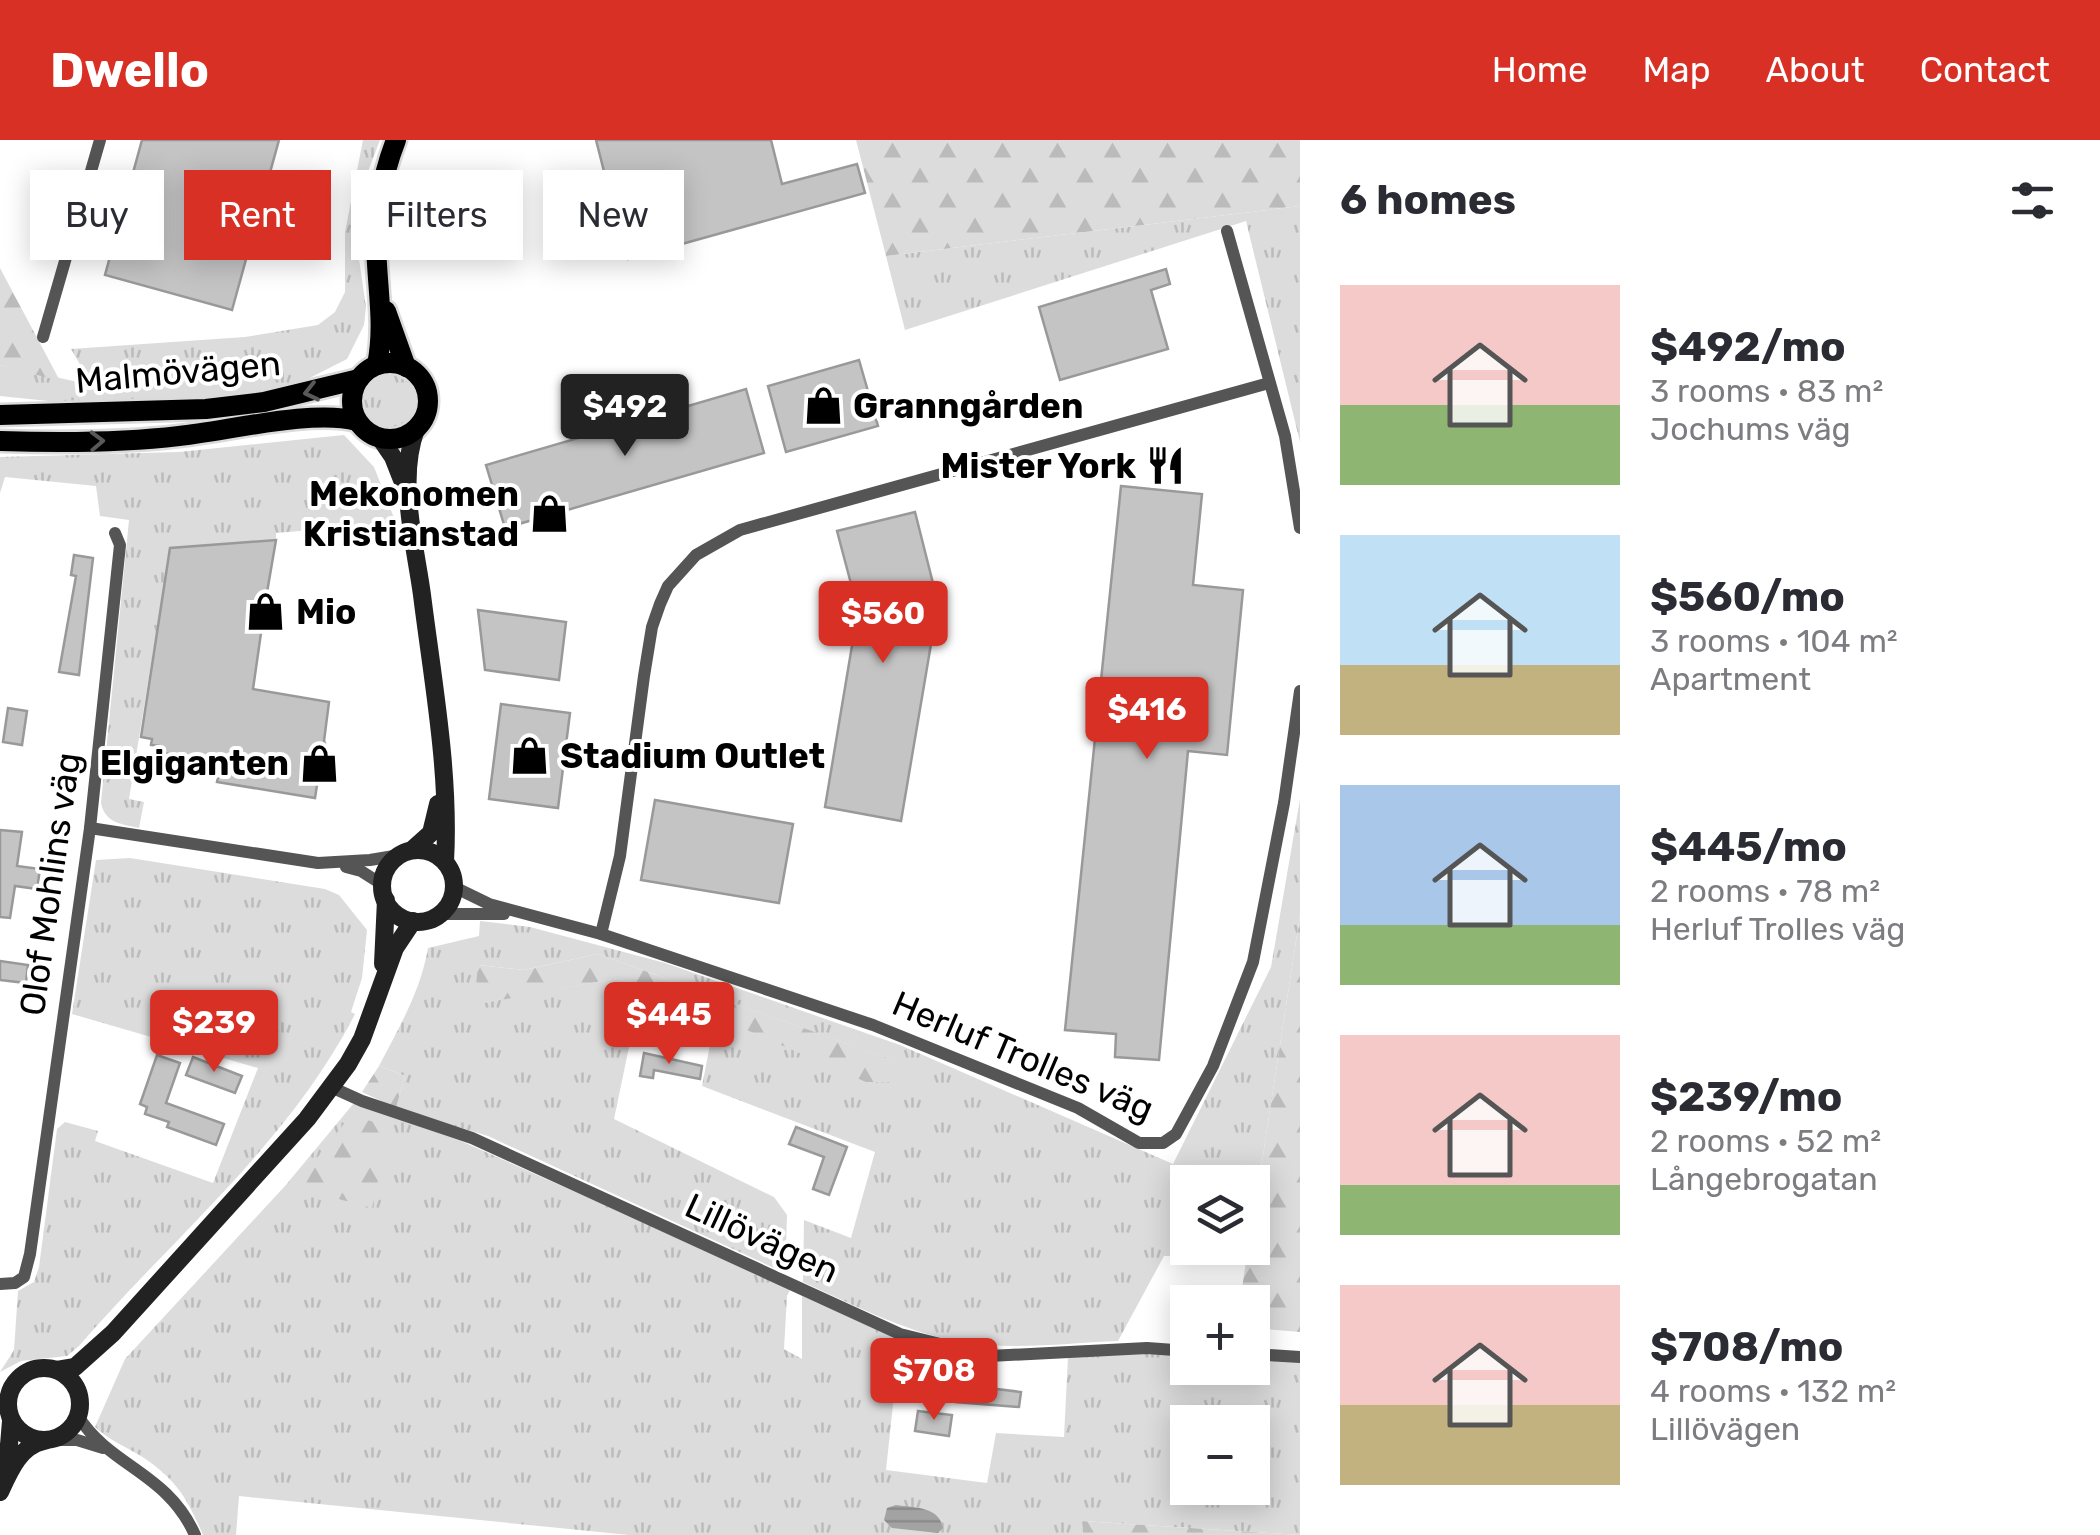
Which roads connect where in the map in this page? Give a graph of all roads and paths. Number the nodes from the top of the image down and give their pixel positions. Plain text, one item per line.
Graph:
1 (100, 140) edge
2 (396, 140) edge
3 (1227, 231) dead end
4 (380, 290) junction
5 (43, 337) dead end
6 (377, 365) junction
7 (406, 367) junction
8 (359, 379) junction
9 (1269, 383) junction
10 (0, 412) edge
11 (357, 421) junction
12 (416, 428) junction
13 (380, 438) junction
14 (0, 441) edge
15 (409, 500) junction
16 (1300, 528) edge
17 (115, 533) dead end
18 (1300, 691) edge
19 (442, 764) junction
20 (90, 828) junction
21 (406, 852) junction
22 (445, 862) junction
23 (334, 864) junction
24 (454, 887) junction
25 (384, 892) junction
26 (517, 913) junction
27 (440, 914) junction
28 (413, 921) junction
29 (601, 934) junction
30 (382, 982) junction
31 (331, 1088) junction
32 (0, 1284) edge
33 (113, 1333) junction
34 (1170, 1350) edge
35 (1270, 1355) edge
36 (1300, 1357) edge
37 (56, 1370) junction
38 (20, 1377) junction
39 (0, 1380) edge
40 (79, 1407) junction
41 (6, 1414) edge
42 (48, 1440) junction
43 (113, 1453) junction
44 (0, 1466) edge
45 (0, 1492) edge
46 (195, 1535) edge

1 - 5 street
2 - 4 main road
3 - 9 street
4 - 6 main road
4 - 7 main road
6 - 7 main road
6 - 8 main road
7 - 12 main road
8 -> 10 main road, Malmövägen
8 - 11 main road
9 - 16 street
9 - 29 street
11 - 13 main road
14 -> 11 main road, Malmövägen
12 - 13 main road
12 - 15 main road
13 - 15 main road
15 - 19 main road
17 - 20 street, Olof Mohlins väg
18 - 29 street, Herluf Trolles väg
19 - 21 main road
19 - 22 main road
20 - 23 street
20 - 32 street, Olof Mohlins väg
21 - 22 main road
21 - 23 street
21 - 25 main road
22 - 24 main road
23 - 25 street
24 - 26 street, Herluf Trolles väg
24 - 27 main road
25 - 28 main road
25 - 30 main road
26 - 27 street, Herluf Trolles väg
26 - 29 street, Herluf Trolles väg
27 - 28 main road
28 - 30 main road
30 - 31 main road
31 - 33 main road
31 - 34 street, Lillövägen
33 - 37 main road
33 - 40 main road
35 - 36 street
37 - 38 main road
37 - 40 main road
38 - 39 main road
38 - 41 main road
40 - 42 main road
40 - 43 street
41 - 42 main road
41 - 44 main road
42 - 43 street
42 - 45 main road
43 - 46 street

